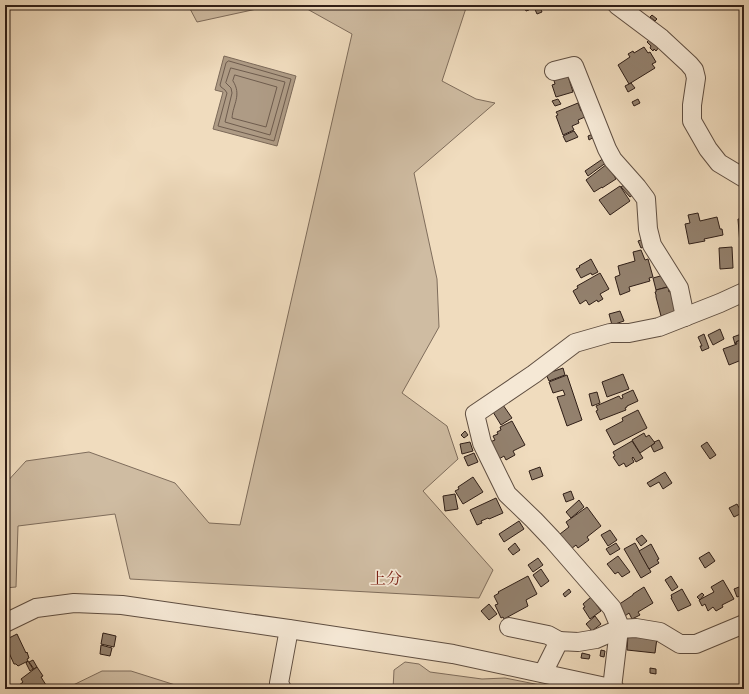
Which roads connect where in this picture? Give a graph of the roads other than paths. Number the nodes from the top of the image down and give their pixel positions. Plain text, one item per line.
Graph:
1 (618, 5) edge
2 (554, 71) dead end
3 (744, 178) edge
4 (744, 292) edge
5 (685, 317) junction
6 (5, 623) edge
7 (744, 624) edge
8 (509, 627) dead end
9 (289, 629) junction
10 (619, 629) junction
11 (559, 641) junction
12 (543, 673) junction
13 (282, 689) edge
14 (613, 689) edge

1 - 3 street
2 - 5 street
4 - 5 street
5 - 10 street
6 - 9 street
7 - 10 street
8 - 11 street
9 - 12 street
9 - 13 street
10 - 11 street
10 - 14 street
11 - 12 street
12 - 14 street

